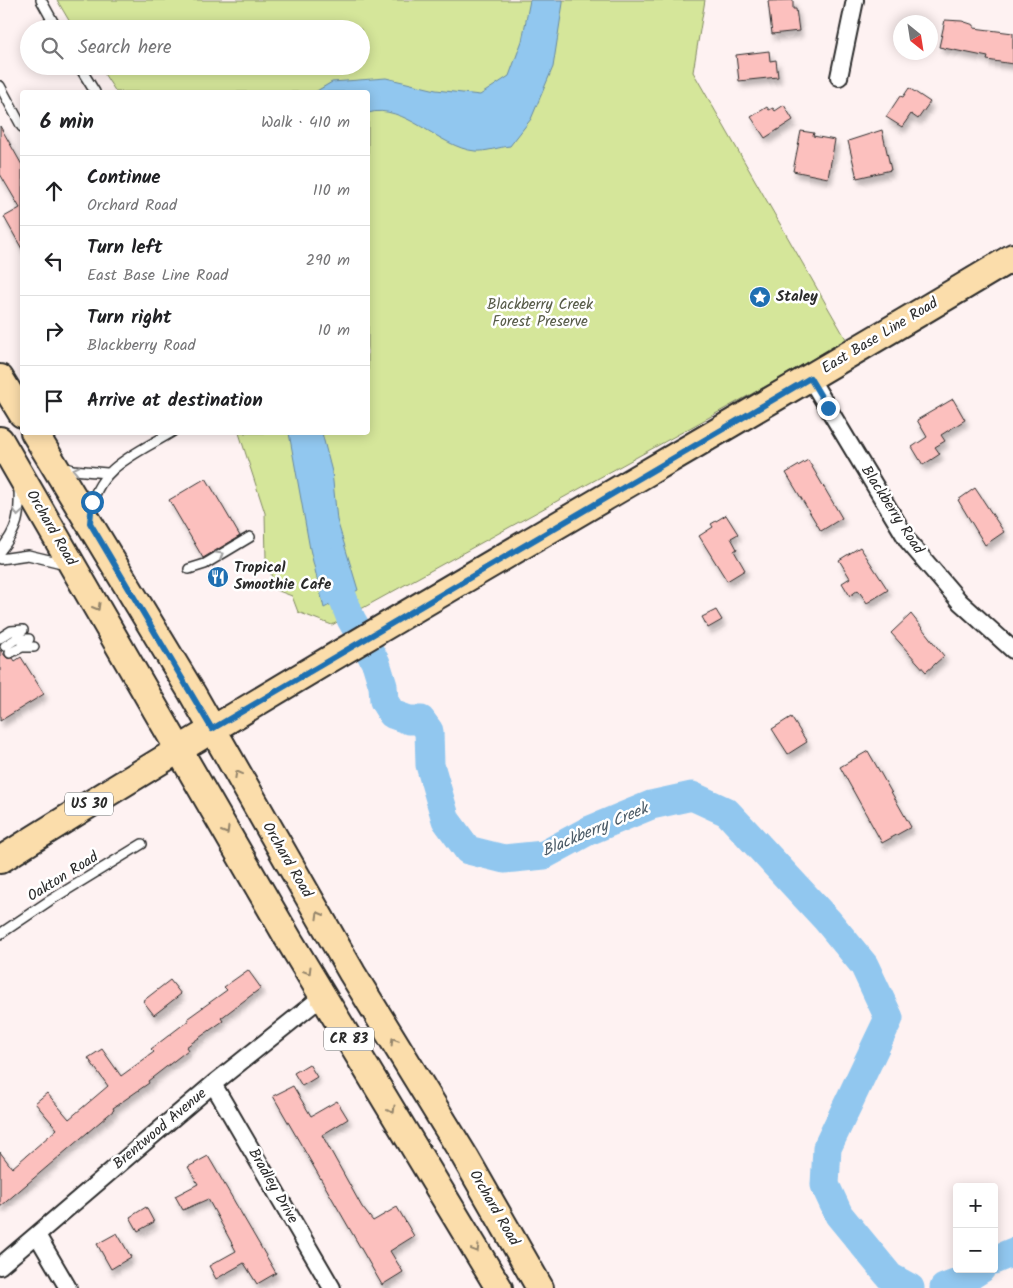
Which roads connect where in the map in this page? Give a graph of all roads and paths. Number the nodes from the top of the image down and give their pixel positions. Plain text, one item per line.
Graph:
1 (41, 0) edge
2 (855, 0) edge
3 (52, 20) edge
4 (85, 75) edge
5 (839, 77) dead end
6 (0, 86) edge
7 (94, 90) edge
8 (20, 122) edge
9 (1013, 257) edge
10 (0, 378) edge
11 (810, 378) junction
12 (20, 411) edge
13 (36, 435) edge
14 (167, 435) edge
15 (0, 440) edge
16 (48, 455) junction
17 (18, 470) junction
18 (107, 473) junction
19 (90, 523) junction
20 (250, 537) dead end
21 (0, 551) edge
22 (0, 559) edge
23 (73, 565) junction
24 (189, 569) dead end
25 (23, 630) dead end
26 (31, 643) dead end
27 (5, 646) edge
28 (1013, 650) edge
29 (212, 729) junction
30 (179, 749) junction
31 (142, 844) dead end
32 (0, 860) edge
33 (0, 934) edge
34 (323, 996) junction
35 (214, 1084) junction
36 (37, 1235) junction
37 (0, 1266) edge
38 (68, 1288) edge
39 (332, 1288) edge
40 (499, 1288) edge
41 (540, 1288) edge

1 - 3 lane
2 - 5 street
4 - 7 lane
6 - 8 lane
9 - 11 main road, East Base Line Road / US 30
10 - 12 main road
11 - 28 street, Blackberry Road
11 - 29 main road, East Base Line Road / US 30
13 - 16 main road, Orchard Road
14 - 18 lane
15 - 17 main road, Orchard Road
18 -> 16 lane
16 - 19 main road, Orchard Road
17 -> 21 lane
17 - 23 main road, Orchard Road
18 - 19 lane
19 - 29 main road, Orchard Road
24 -> 20 lane
22 - 23 lane
23 -> 30 main road, Orchard Road
25 - 27 lane
26 - 27 lane
29 - 30 main road, East Base Line Road / US 30
41 -> 29 main road, Orchard Road / CR 83
30 - 32 main road, East Base Line Road / US 30
30 -> 34 main road, Orchard Road / CR 83
31 - 33 lane, Oakton Road
34 - 35 street, Brentwood Avenue
34 -> 40 main road, Orchard Road / CR 83
35 - 36 street, Brentwood Avenue
35 - 39 street, Bradley Drive
36 - 37 street, Brentwood Avenue
36 - 38 street

